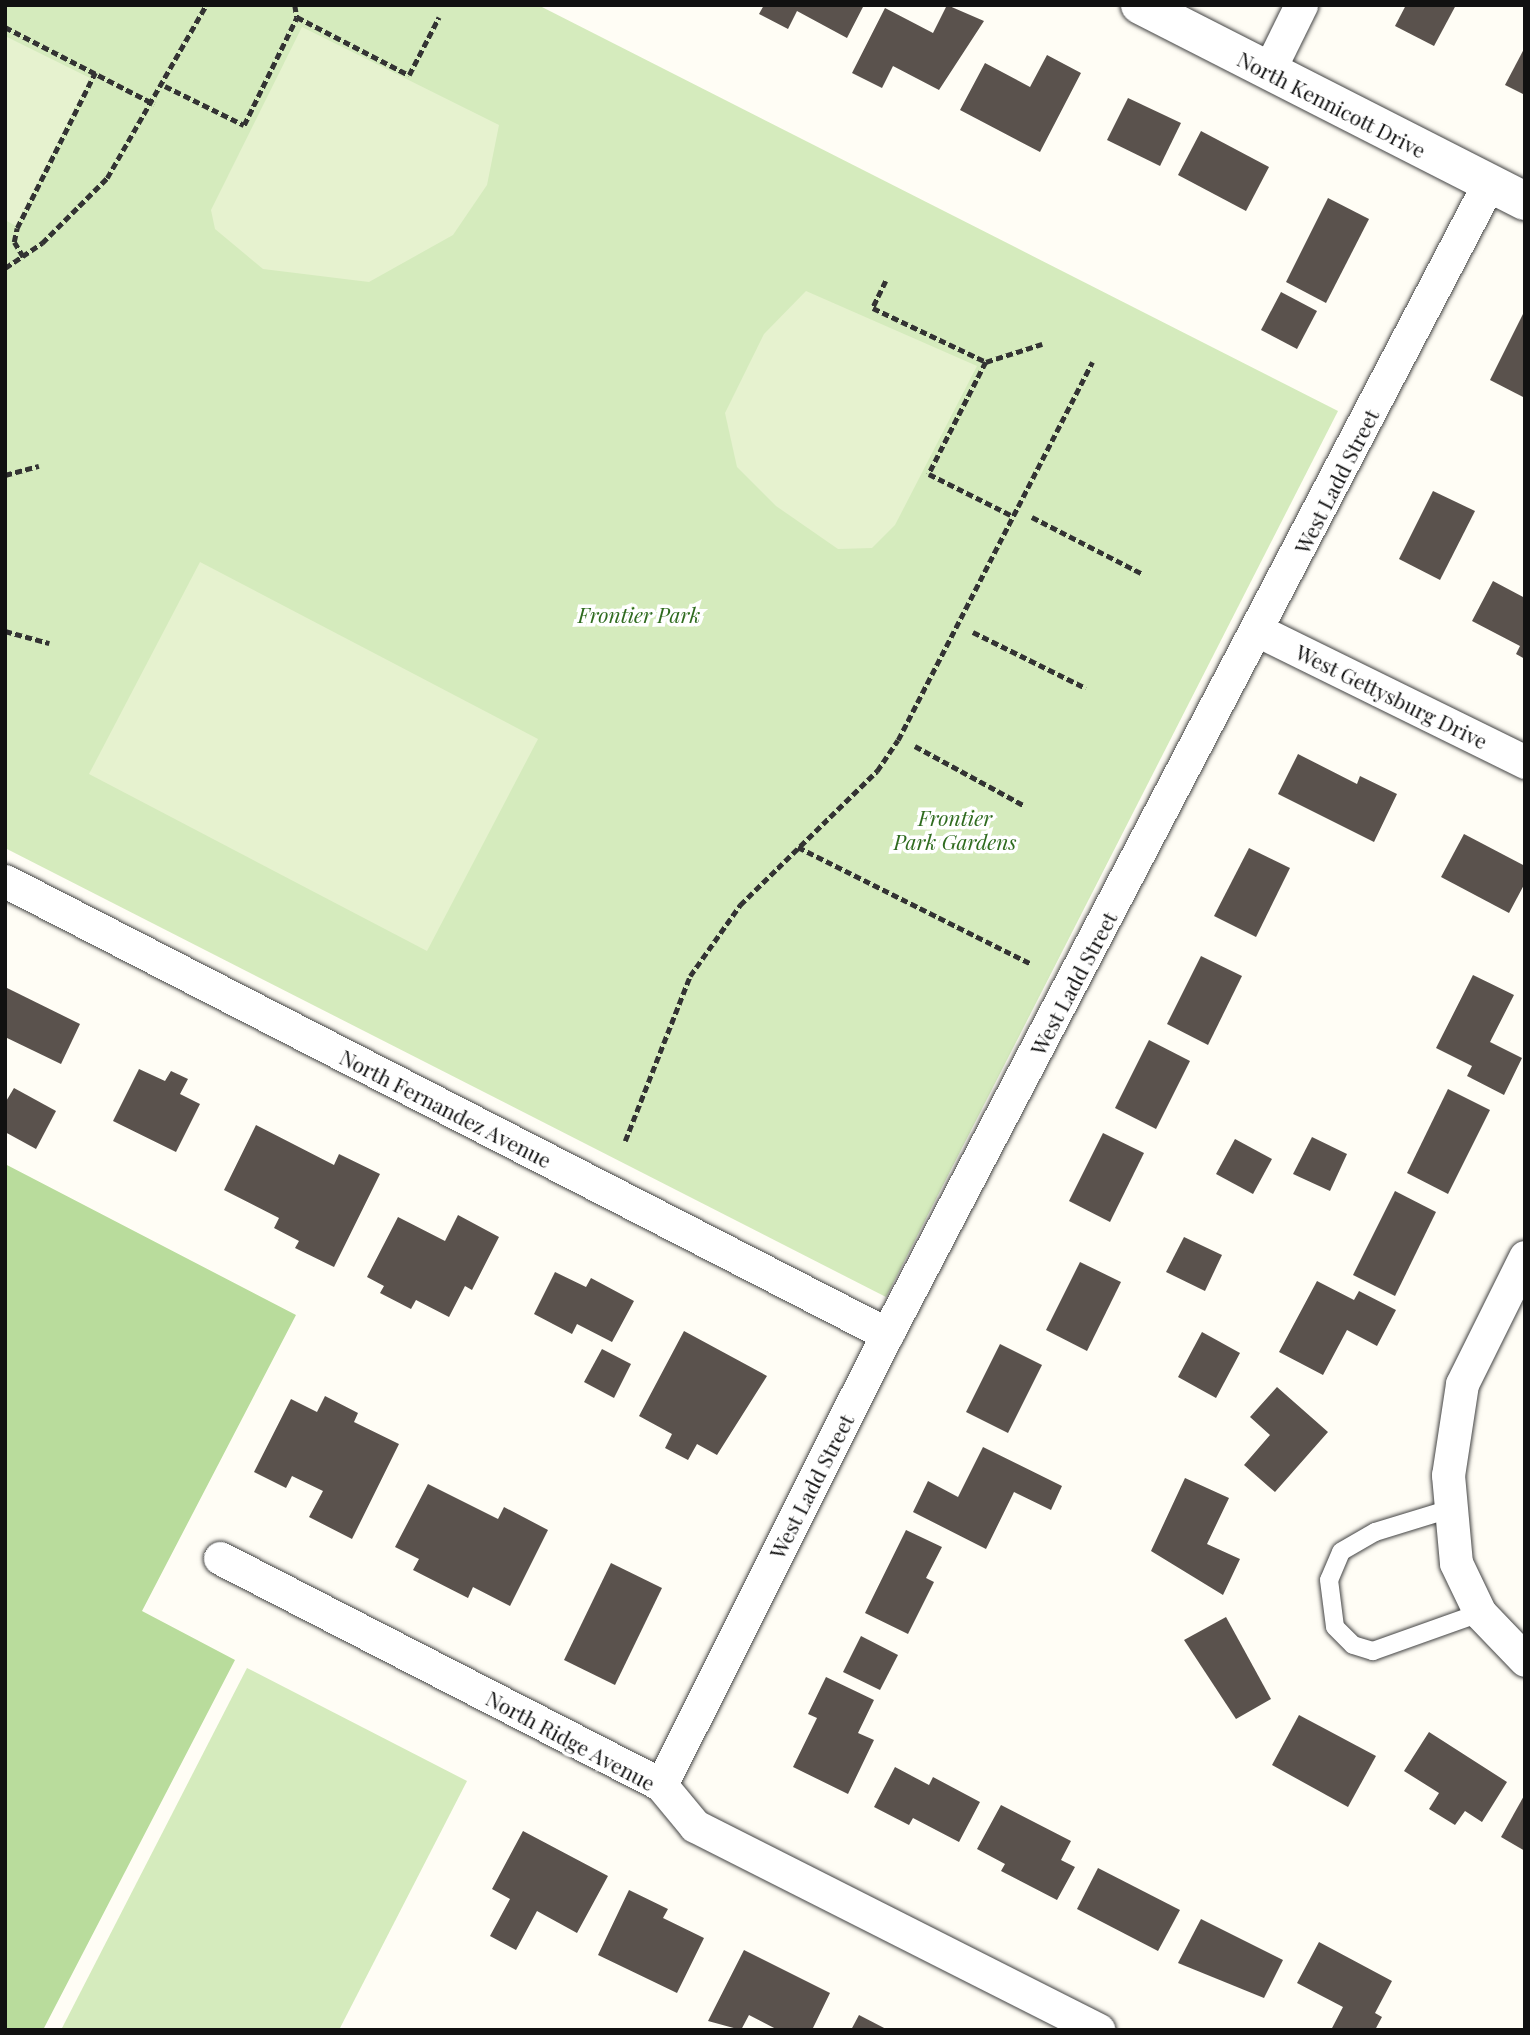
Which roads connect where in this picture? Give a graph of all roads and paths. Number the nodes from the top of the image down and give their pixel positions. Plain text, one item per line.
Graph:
1 (206, 5) edge
2 (295, 5) edge
3 (1140, 5) edge
4 (1301, 5) edge
5 (297, 17) junction
6 (439, 17) dead end
7 (5, 27) edge
8 (1268, 72) junction
9 (95, 73) junction
10 (165, 86) junction
11 (154, 104) junction
12 (1489, 183) junction
13 (1525, 201) edge
14 (23, 257) junction
15 (5, 268) edge
16 (886, 281) dead end
17 (1042, 344) dead end
18 (986, 362) junction
19 (1092, 362) dead end
20 (39, 466) dead end
21 (5, 475) edge
22 (1011, 515) junction
23 (1032, 517) dead end
24 (1143, 574) dead end
25 (5, 631) edge
26 (1259, 631) junction
27 (973, 632) dead end
28 (49, 643) dead end
29 (1086, 688) dead end
30 (915, 746) dead end
31 (1525, 762) edge
32 (1024, 806) dead end
33 (798, 847) junction
34 (5, 881) edge
35 (1032, 964) dead end
36 (625, 1141) dead end
37 (1525, 1257) edge
38 (887, 1334) junction
39 (1450, 1509) junction
40 (220, 1558) dead end
41 (1480, 1613) junction
42 (1525, 1660) edge
43 (661, 1785) junction
44 (1098, 2030) edge

1 - 10 path
2 - 5 path
3 - 8 street, North Kennicott Drive
4 - 8 street
5 - 6 path
5 - 10 path
7 - 9 path
8 - 12 street, North Kennicott Drive
9 - 11 path
9 - 14 path
10 - 11 path
11 - 14 path
12 - 13 street, North Kennicott Drive
12 - 26 street, West Ladd Street
14 - 15 path
16 - 18 path
17 - 18 path
18 - 22 path
19 - 22 path
20 - 21 path
22 - 33 path
23 - 24 path
25 - 28 path
26 - 31 street, West Gettysburg Drive
26 - 38 street, West Ladd Street
27 - 29 path
30 - 32 path
33 - 35 path
33 - 36 path
34 - 38 street, North Fernandez Avenue
37 - 39 street
38 - 43 street, West Ladd Street
39 - 41 street
39 - 41 lane
40 - 43 street, North Ridge Avenue
41 - 42 street
43 - 44 street, North Ridge Avenue

